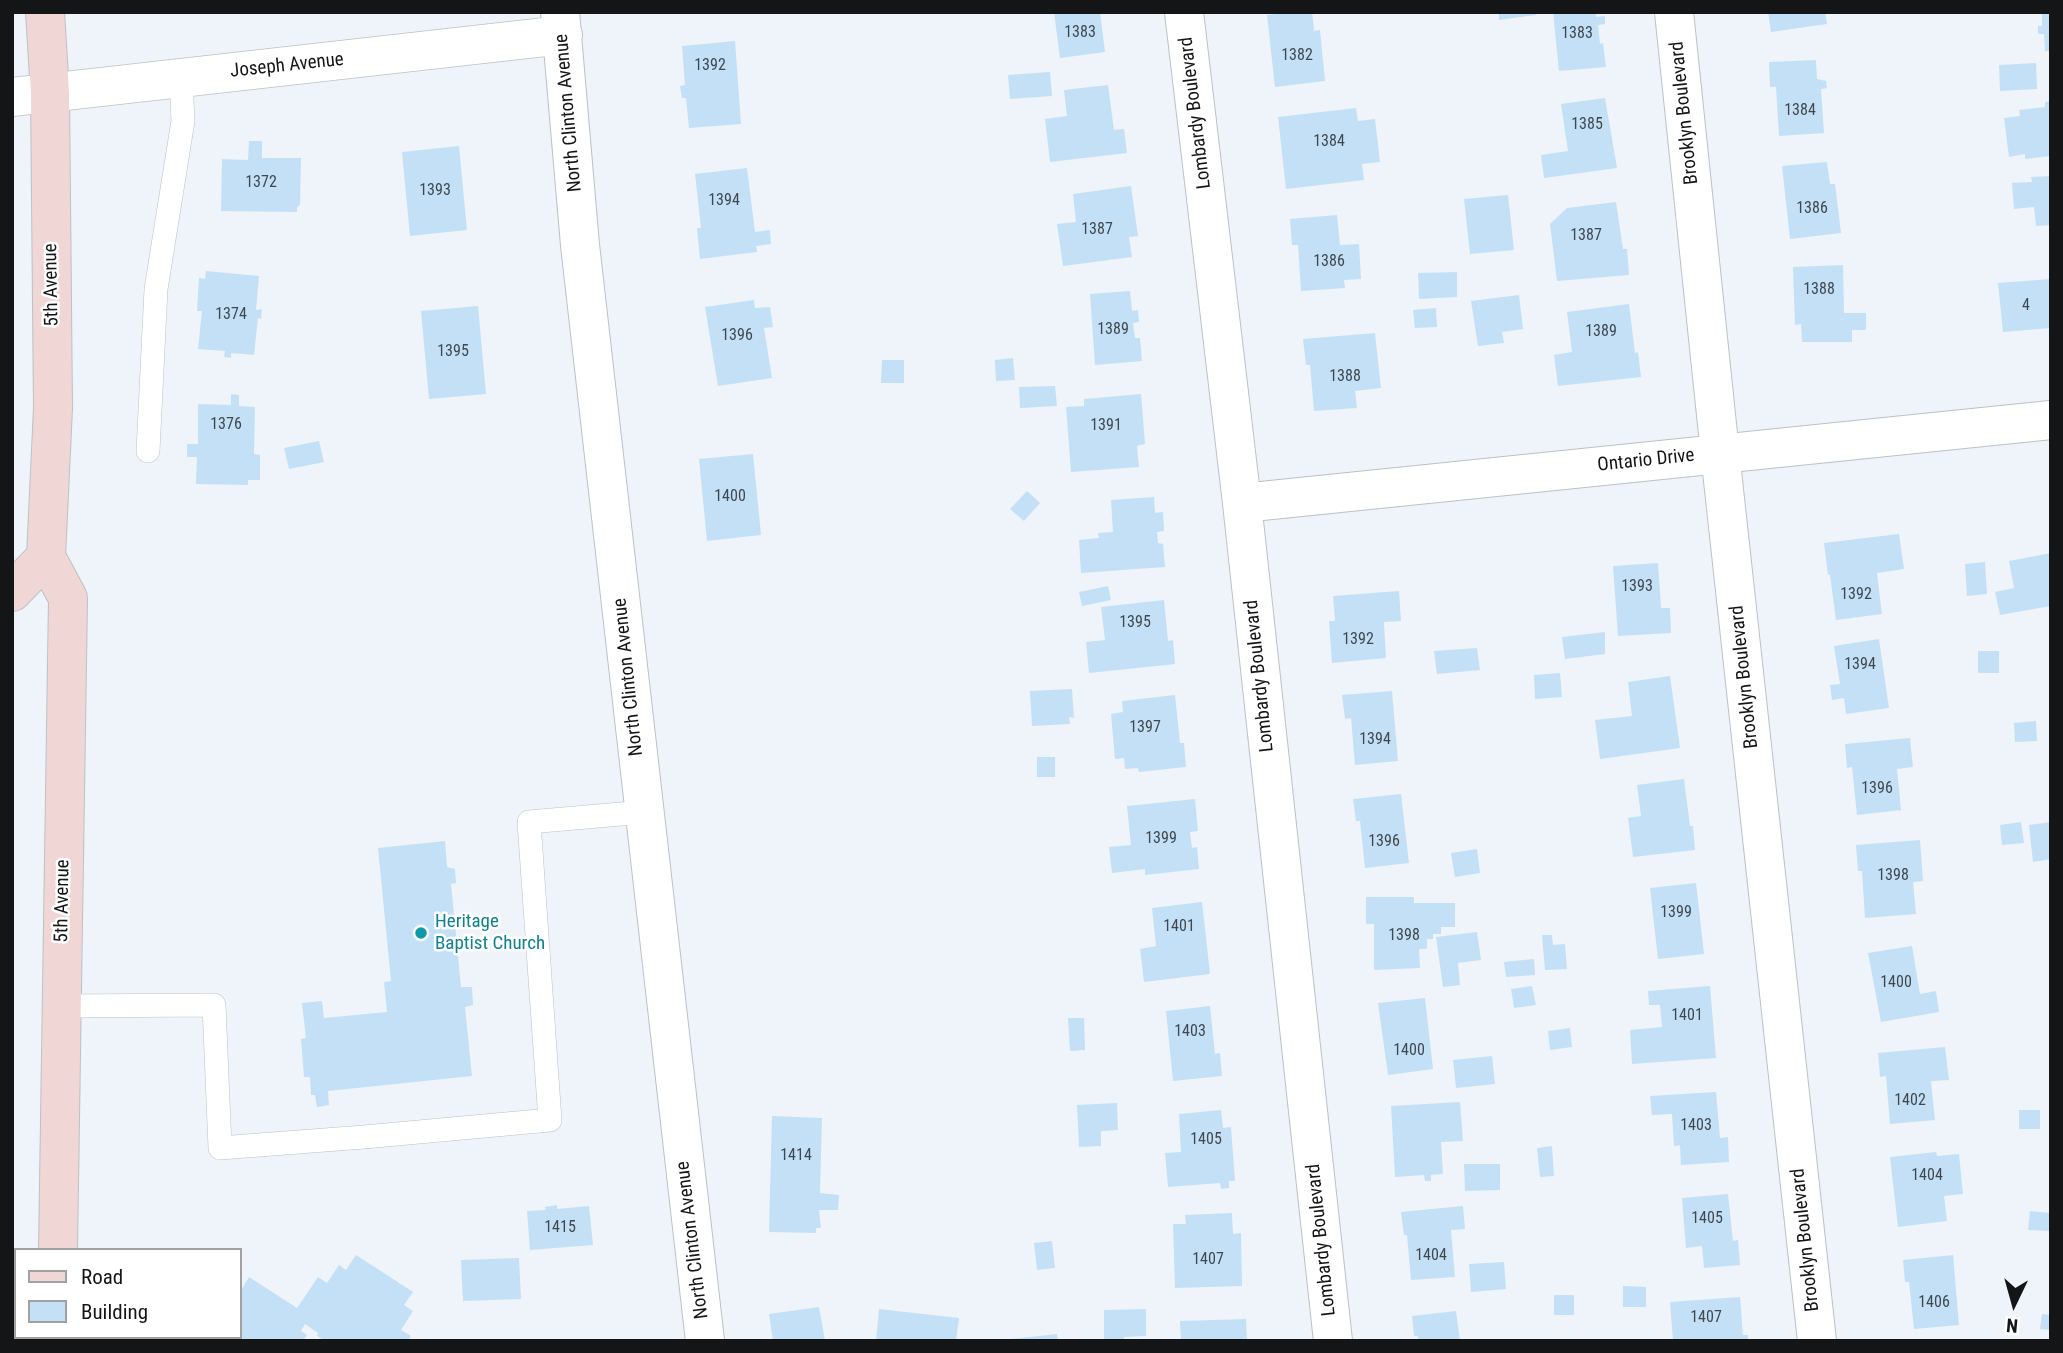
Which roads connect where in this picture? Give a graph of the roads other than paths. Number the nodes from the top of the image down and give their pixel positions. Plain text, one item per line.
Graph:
1 (45, 12) edge
2 (1184, 12) edge
3 (1674, 12) edge
4 (561, 23) edge
5 (181, 78) junction
6 (50, 93) junction
7 (12, 97) edge
8 (2051, 420) edge
9 (148, 451) dead end
10 (1720, 453) junction
11 (1241, 503) junction
12 (29, 557) edge
13 (12, 592) edge
14 (644, 812) junction
15 (62, 1006) junction
16 (61, 1071) junction
17 (31, 1248) edge
18 (58, 1248) edge
19 (705, 1341) edge
20 (1333, 1341) edge
21 (1817, 1341) edge

1 - 6 main road, 5th Avenue
2 - 11 street, Lombardy Boulevard
3 - 10 street, Brooklyn Boulevard
4 - 5 street, Joseph Avenue
4 - 14 street, North Clinton Avenue
5 - 6 street, Joseph Avenue
5 - 9 lane
6 - 7 street, Joseph Avenue
6 - 12 main road, 5th Avenue
8 - 10 street, Ontario Drive
10 - 11 street, Ontario Drive
10 - 21 street, Brooklyn Boulevard
11 - 20 street, Lombardy Boulevard
12 - 13 main road
12 - 15 main road, 5th Avenue
14 - 15 lane
14 - 19 street, North Clinton Avenue
15 - 16 main road, 5th Avenue
16 - 17 main road
16 - 18 main road, 5th Avenue

